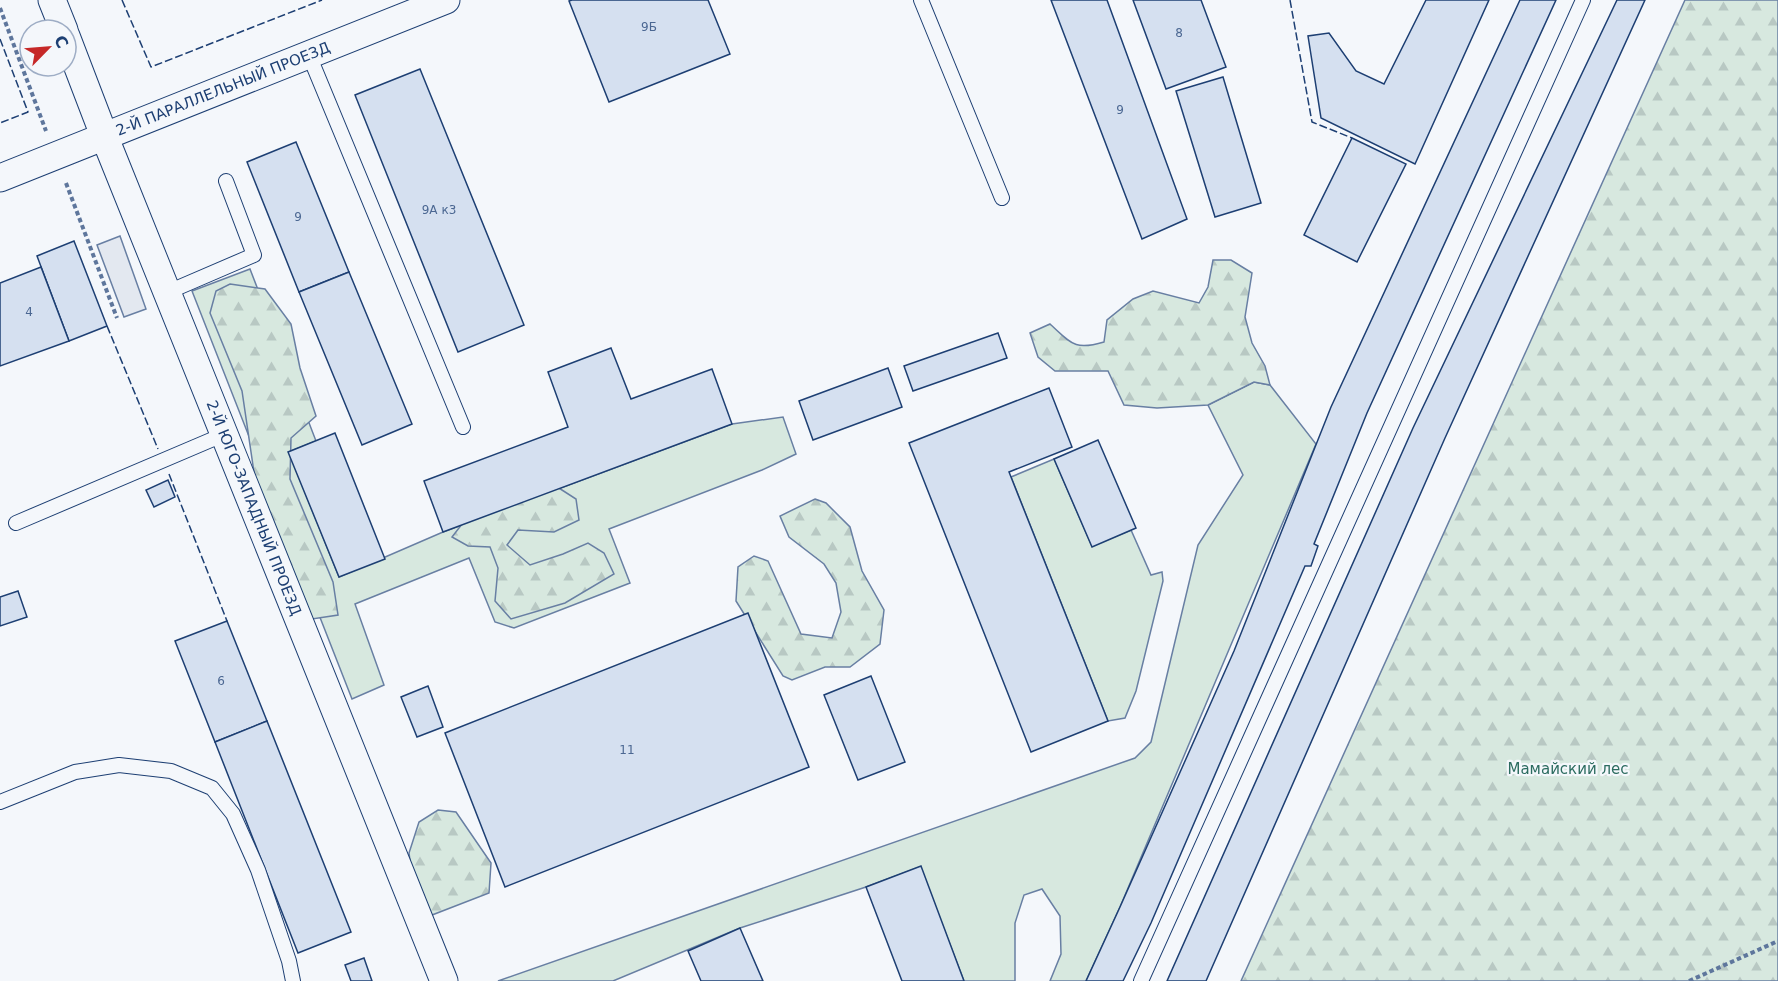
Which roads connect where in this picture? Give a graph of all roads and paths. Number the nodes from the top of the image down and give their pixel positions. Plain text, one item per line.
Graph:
1 (52, 0) edge
2 (446, 0) edge
3 (921, 0) edge
4 (1583, 0) edge
5 (59, 18) edge
6 (309, 55) junction
7 (78, 67) edge
8 (105, 138) junction
9 (0, 178) edge
10 (226, 181) dead end
11 (1002, 198) dead end
12 (168, 292) junction
13 (463, 427) dead end
14 (225, 434) junction
15 (16, 523) dead end
16 (0, 802) edge
17 (1778, 941) edge
18 (293, 981) edge
19 (444, 981) edge
20 (1141, 981) edge
21 (1689, 981) edge

1 - 5 street
2 - 6 street, 2-Й ПАРАЛЛЕЛЬНЫЙ ПРОЕЗД
3 - 11 lane
4 - 20 lane
6 - 8 street, 2-Й ПАРАЛЛЕЛЬНЫЙ ПРОЕЗД
6 - 13 lane
7 - 8 street, 2-Й ЮГО-ЗАПАДНЫЙ ПРОЕЗД
8 - 9 street, 2-Й ПАРАЛЛЕЛЬНЫЙ ПРОЕЗД
8 - 12 street, 2-Й ЮГО-ЗАПАДНЫЙ ПРОЕЗД
10 - 12 lane
12 - 14 street, 2-Й ЮГО-ЗАПАДНЫЙ ПРОЕЗД
14 - 15 lane
14 - 19 street, 2-Й ЮГО-ЗАПАДНЫЙ ПРОЕЗД
16 - 18 lane
17 - 21 path

